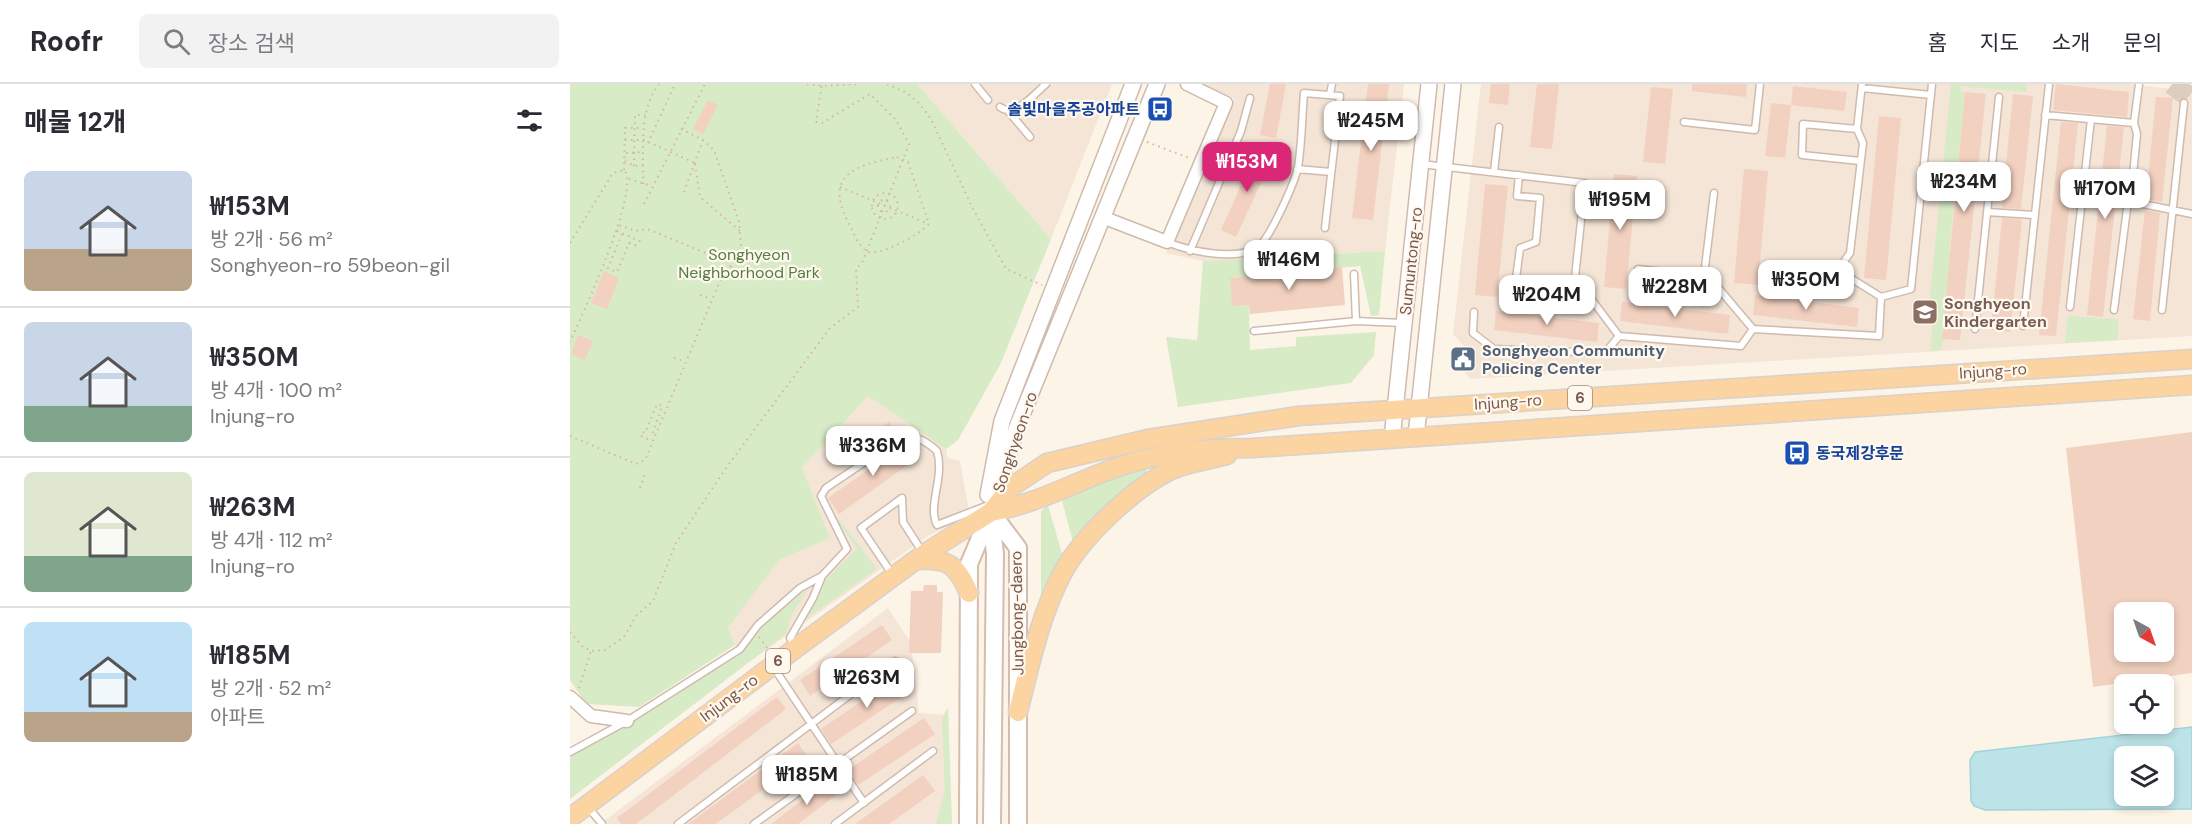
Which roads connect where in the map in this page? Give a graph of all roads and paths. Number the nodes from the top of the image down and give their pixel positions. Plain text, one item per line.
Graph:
1 (659, 84) edge
2 (675, 84) edge
3 (807, 84) edge
4 (860, 84) edge
5 (887, 84) edge
6 (975, 84) edge
7 (1046, 84) edge
8 (1134, 84) edge
9 (1157, 84) edge
10 (1187, 84) edge
11 (1332, 84) edge
12 (1429, 84) edge
13 (1453, 84) edge
14 (1760, 84) edge
15 (1932, 84) edge
16 (2049, 84) edge
17 (2139, 84) edge
18 (703, 85) edge
19 (822, 85) edge
20 (1862, 86) edge
21 (1330, 94) junction
22 (1931, 95) junction
23 (1999, 97) dead end
24 (1250, 98) dead end
25 (988, 100) dead end
26 (2184, 103) dead end
27 (999, 107) dead end
28 (1009, 112) junction
29 (645, 115) junction
30 (2045, 115) junction
31 (2091, 119) junction
32 (1684, 123) dead end
33 (2134, 123) junction
34 (635, 128) junction
35 (645, 128) junction
36 (1499, 128) dead end
37 (681, 129) junction
38 (1857, 129) junction
39 (1030, 137) dead end
40 (625, 140) junction
41 (634, 140) junction
42 (644, 140) junction
43 (703, 140) junction
44 (1147, 142) dead end
45 (648, 143) junction
46 (644, 152) junction
47 (668, 152) junction
48 (625, 153) junction
49 (634, 153) junction
50 (903, 160) junction
51 (625, 161) junction
52 (1860, 161) junction
53 (1200, 163) junction
54 (695, 164) junction
55 (1421, 164) junction
56 (644, 165) junction
57 (634, 166) junction
58 (1444, 166) junction
59 (1298, 169) junction
60 (624, 170) junction
61 (1331, 172) junction
62 (1494, 172) junction
63 (1519, 175) junction
64 (629, 179) junction
65 (643, 184) junction
66 (652, 186) junction
67 (840, 187) junction
68 (684, 192) dead end
69 (890, 193) junction
70 (1714, 193) dead end
71 (887, 200) junction
72 (873, 201) junction
73 (2128, 201) junction
74 (878, 203) junction
75 (644, 204) dead end
76 (885, 206) junction
77 (891, 208) junction
78 (897, 211) junction
79 (2172, 211) junction
80 (882, 212) junction
81 (1987, 212) junction
82 (2192, 214) edge
83 (2034, 215) junction
84 (1102, 217) junction
85 (880, 218) junction
86 (929, 224) junction
87 (619, 225) junction
88 (1325, 228) dead end
89 (616, 231) junction
90 (740, 231) junction
91 (622, 234) junction
92 (642, 242) dead end
93 (1167, 242) junction
94 (570, 243) edge
95 (640, 247) dead end
96 (1190, 251) junction
97 (867, 252) junction
98 (1771, 267) dead end
99 (731, 268) junction
100 (1638, 269) dead end
101 (1354, 274) dead end
102 (1844, 274) junction
103 (1704, 276) junction
104 (1042, 285) dead end
105 (1574, 287) junction
106 (700, 295) dead end
107 (1881, 297) junction
108 (709, 298) dead end
109 (2070, 307) dead end
110 (2114, 310) dead end
111 (2162, 310) dead end
112 (1474, 312) dead end
113 (1356, 321) junction
114 (1404, 323) junction
115 (2023, 326) dead end
116 (1753, 329) junction
117 (1975, 329) dead end
118 (1254, 331) dead end
119 (1619, 336) junction
120 (570, 342) edge
121 (674, 358) dead end
122 (2192, 359) edge
123 (683, 361) dead end
124 (2192, 386) edge
125 (1419, 408) junction
126 (1395, 410) junction
127 (643, 432) dead end
128 (652, 435) dead end
129 (570, 436) edge
130 (641, 436) dead end
131 (1416, 437) junction
132 (1392, 439) junction
133 (650, 440) dead end
134 (1252, 448) junction
135 (645, 474) dead end
136 (640, 488) dead end
137 (989, 509) junction
138 (920, 557) junction
139 (822, 576) junction
140 (894, 577) junction
141 (969, 593) junction
142 (754, 630) junction
143 (570, 632) edge
144 (796, 648) junction
145 (591, 651) junction
146 (771, 659) junction
147 (895, 661) dead end
148 (572, 700) edge
149 (912, 711) dead end
150 (1018, 712) junction
151 (627, 721) junction
152 (811, 724) junction
153 (933, 751) dead end
154 (570, 752) edge
155 (837, 765) junction
156 (993, 770) junction
157 (864, 802) junction
158 (586, 805) junction
159 (570, 818) edge
160 (836, 823) edge
161 (602, 824) edge
162 (678, 824) edge
163 (754, 824) edge
164 (968, 824) edge
165 (973, 824) edge
166 (992, 824) edge
167 (1018, 824) edge

1 - 29 path
2 - 45 path
3 - 19 path
4 - 19 path
5 - 104 path
6 - 25 lane
7 - 28 lane
8 - 137 street, Songhyeon-ro
9 - 84 street, Songhyeon-ro
10 - 53 street
11 - 21 lane
12 - 55 street, Sumuntong-ro
13 - 58 street, Sumuntong-ro
14 - 32 lane
15 - 22 lane
16 - 30 lane
17 - 33 lane
18 - 37 path
19 - 50 path
20 - 22 lane
20 - 38 lane
21 - 59 lane
21 - 61 lane
22 - 107 lane
23 - 81 lane
24 - 96 lane
26 - 79 lane
27 - 28 lane
28 - 39 lane
29 - 34 path
29 - 35 path
30 - 31 lane
30 - 83 lane
31 - 33 lane
31 - 109 lane
33 - 73 lane
34 - 35 path
34 - 40 path
34 - 41 path
35 - 42 path
36 - 62 lane
37 - 43 path
37 - 47 path
38 - 52 lane
38 - 52 lane
40 - 41 path
40 - 48 path
41 - 42 path
41 - 49 path
42 - 45 path
42 - 46 path
43 - 54 path
43 - 90 path
44 - 53 path
45 - 47 path
46 - 49 path
46 - 56 path
47 - 54 path
47 - 66 path
48 - 49 path
48 - 51 path
49 - 57 path
50 - 67 path
50 - 69 path
50 - 86 path
51 - 57 path
51 - 60 path
52 - 102 lane
53 - 93 street
54 - 68 path
54 - 90 path
55 - 58 lane
55 - 114 street, Sumuntong-ro
56 - 57 path
56 - 65 path
58 - 62 lane
58 - 125 street, Sumuntong-ro
59 - 61 lane
59 - 96 lane
60 - 64 path
60 - 94 path
61 - 88 lane
62 - 63 lane
63 - 105 lane
63 - 105 lane
64 - 65 path
64 - 87 path
65 - 66 path
66 - 75 path
67 - 72 path
67 - 97 path
69 - 71 path
69 - 72 path
69 - 78 path
70 - 103 lane
71 - 74 path
71 - 76 path
71 - 77 path
72 - 74 path
72 - 85 path
73 - 79 lane
73 - 110 lane
74 - 76 path
74 - 80 path
76 - 77 path
76 - 80 path
77 - 78 path
77 - 80 path
78 - 85 path
78 - 86 path
79 - 82 lane
79 - 111 lane
80 - 85 path
81 - 83 lane
81 - 117 lane
83 - 115 lane
84 - 93 street
84 - 137 street, Songhyeon-ro
85 - 97 path
86 - 97 path
87 - 89 path
87 - 99 path
89 - 91 path
89 - 120 path
90 - 99 path
91 - 92 path
91 - 95 path
93 - 96 lane
97 - 145 path
98 - 102 lane
99 - 129 path
100 - 103 lane
101 - 113 lane
102 - 107 lane
103 - 116 lane
105 - 119 lane
106 - 108 path
107 - 116 lane
112 - 119 lane
113 - 114 lane
113 - 118 lane
114 - 126 street, Sumuntong-ro
116 - 119 lane
121 - 123 path
122 - 125 main road, Injung-ro / 6
124 - 131 main road, Injung-ro / 6
125 - 126 main road, Injung-ro / 6
125 - 131 street, Sumuntong-ro
126 - 132 street, Sumuntong-ro
126 - 137 main road, Injung-ro / 6
127 - 128 path
130 - 133 path
131 - 132 main road, Injung-ro / 6
132 - 134 main road, Injung-ro / 6
134 - 137 main road, Injung-ro / 6
134 - 150 main road
135 - 136 path
137 - 138 main road, Injung-ro / 6
137 - 139 lane
137 - 141 main road
137 - 150 main road, Jungbong-daero
137 - 156 main road
138 - 140 main road, Injung-ro / 6
138 - 140 lane
138 - 141 main road
139 - 142 lane
139 - 144 lane
140 - 144 main road, Injung-ro / 6
141 - 164 main road
142 - 146 path
142 - 151 lane
143 - 145 path
144 - 146 main road, Injung-ro / 6
145 - 148 path
146 - 152 lane
146 - 158 main road, Injung-ro / 6
147 - 152 lane
148 - 151 street
149 - 155 lane
150 - 167 main road, Jungbong-daero
151 - 154 lane
152 - 155 lane
152 - 162 lane
153 - 157 lane
155 - 157 lane
155 - 163 lane
156 - 165 main road
156 - 166 main road
157 - 160 lane
158 - 159 main road, Injung-ro / 6
158 - 161 lane

